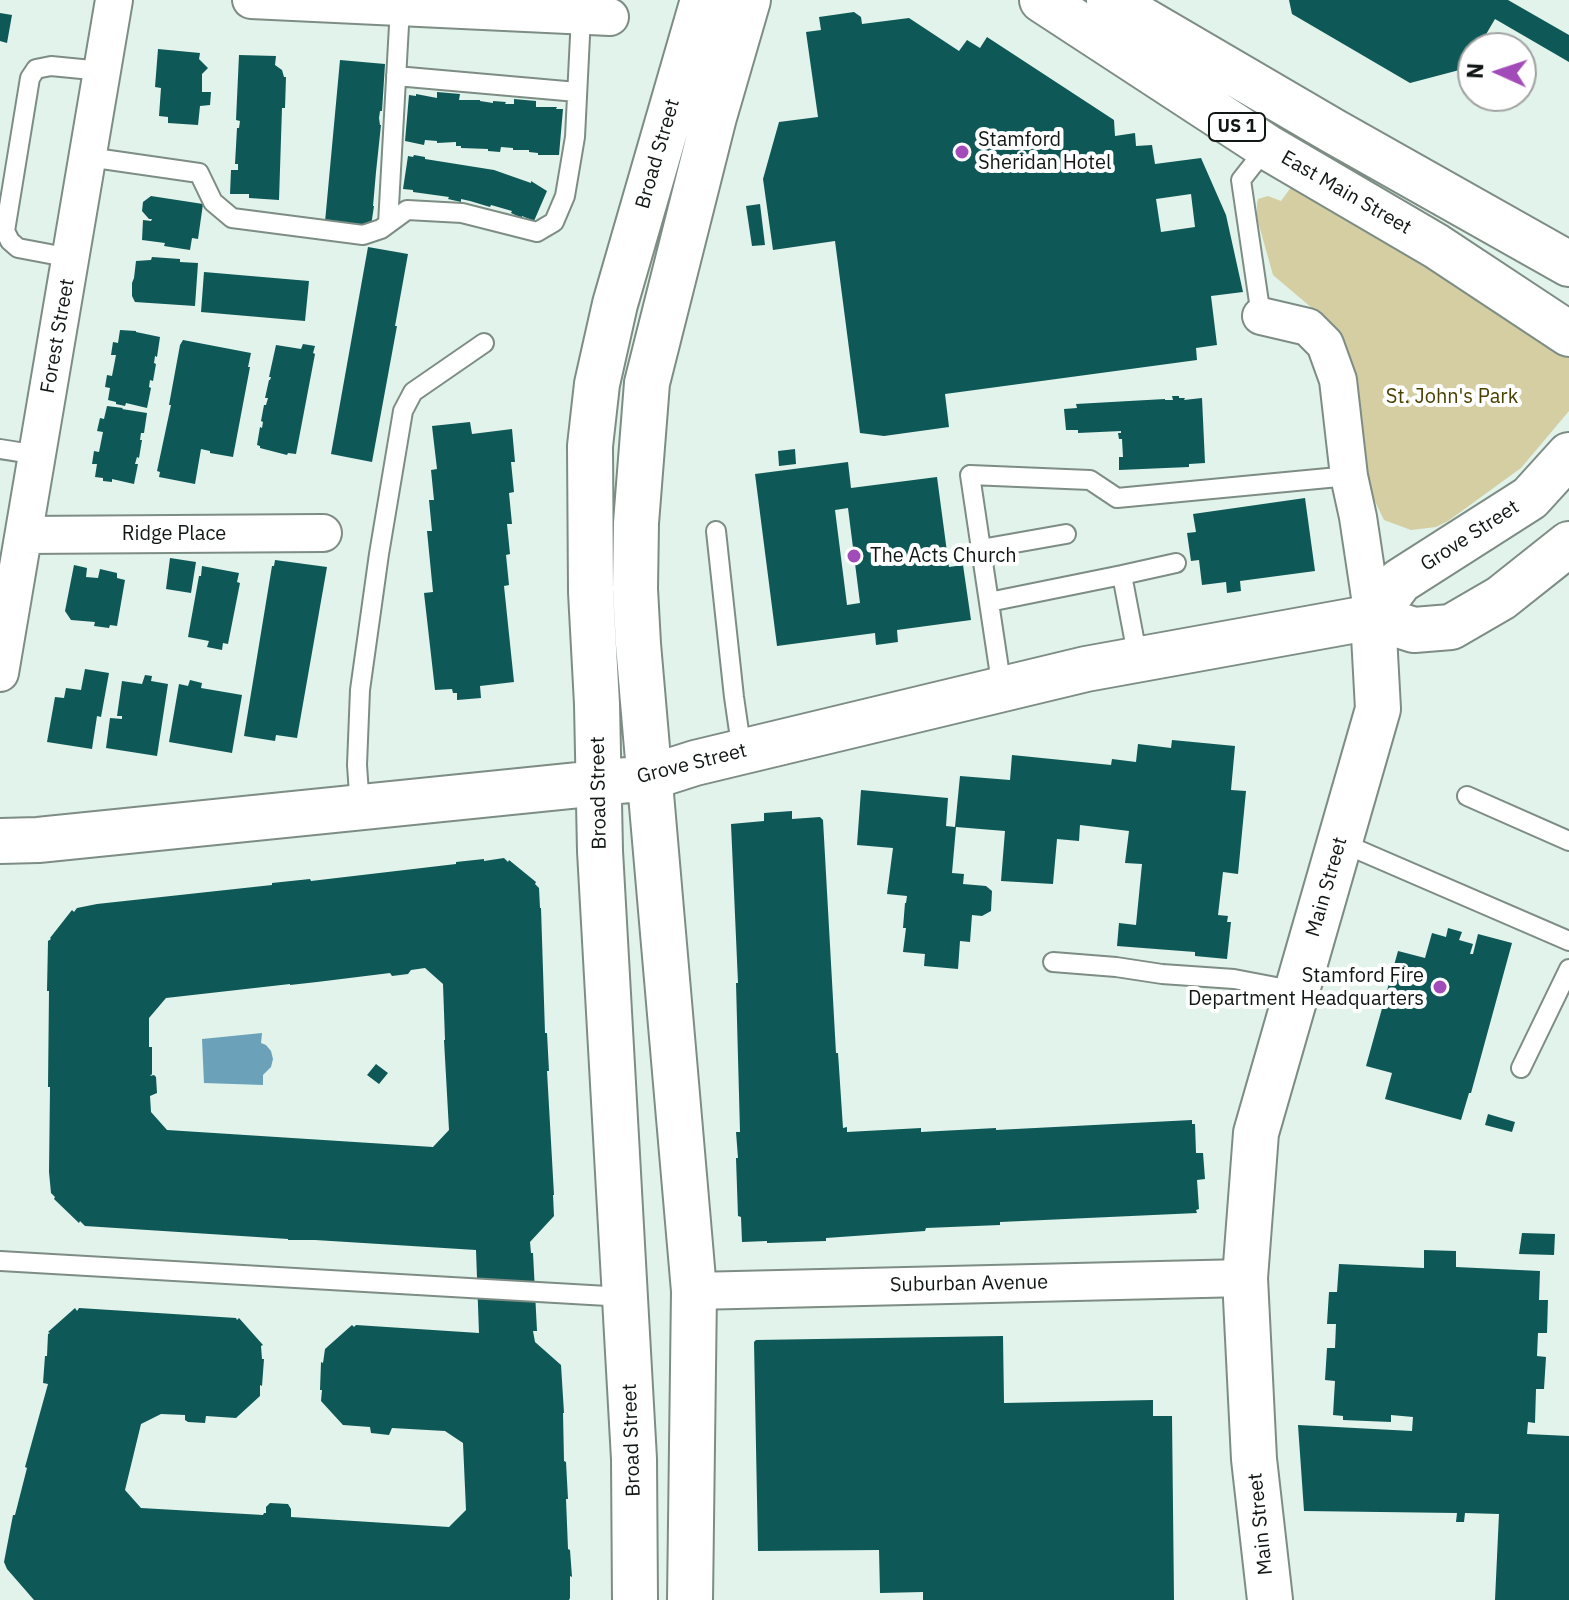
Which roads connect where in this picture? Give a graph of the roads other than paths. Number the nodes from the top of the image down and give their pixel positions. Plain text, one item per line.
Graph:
1 (114, 0) edge
2 (251, 0) edge
3 (703, 0) edge
4 (748, 0) edge
5 (1042, 0) edge
6 (1109, 0) edge
7 (400, 7) junction
8 (595, 17) joint
9 (102, 71) junction
10 (396, 76) junction
11 (577, 92) junction
12 (1267, 147) junction
13 (88, 157) junction
14 (388, 224) junction
15 (71, 258) junction
16 (1569, 264) edge
17 (1261, 316) joint
18 (1569, 334) edge
19 (484, 343) dead end
20 (0, 449) edge
21 (38, 455) junction
22 (1569, 455) edge
23 (1349, 476) junction
24 (716, 531) dead end
25 (323, 533) dead end
26 (1066, 534) dead end
27 (24, 535) junction
28 (1569, 544) edge
29 (981, 549) junction
30 (1176, 563) dead end
31 (1122, 575) junction
32 (7, 595) edge
33 (989, 602) junction
34 (1373, 617) junction
35 (1138, 659) junction
36 (0, 673) edge
37 (1002, 689) junction
38 (742, 752) junction
39 (648, 778) junction
40 (598, 783) junction
41 (1467, 796) dead end
42 (360, 808) junction
43 (0, 841) edge
44 (1569, 841) edge
45 (1340, 842) junction
46 (1569, 941) edge
47 (1053, 962) dead end
48 (1569, 969) edge
49 (1297, 991) junction
50 (1521, 1068) dead end
51 (0, 1261) edge
52 (1245, 1278) junction
53 (694, 1291) junction
54 (625, 1297) junction
55 (635, 1600) edge
56 (690, 1600) edge
57 (1270, 1600) edge

1 - 9 street, Forest Street
2 - 7 street
3 - 40 main road, Broad Street
4 - 39 main road
5 - 12 main road, East Main Street / US 1
6 - 16 main road, US 1
7 - 8 street
7 - 10 lane
8 - 11 lane
9 - 13 street, Forest Street
9 - 15 lane
10 - 11 lane
10 - 14 lane
11 - 14 lane
12 - 17 lane
12 - 18 main road, East Main Street / US 1
13 - 14 lane
13 - 15 street, Forest Street
15 - 21 street, Forest Street
17 - 23 street, Main Street
19 - 42 lane
20 - 21 lane
21 - 27 street, Forest Street
22 - 34 main road, Grove Street
23 - 29 lane
23 - 34 street, Main Street
24 - 38 lane
25 - 27 street, Ridge Place
26 - 29 lane
27 - 32 street, Forest Street
28 - 34 main road, Grove Street
29 - 33 lane
30 - 31 lane
31 - 33 lane
31 - 35 lane
32 - 36 street, Forest Street
33 - 37 lane
34 - 35 main road, Grove Street
34 - 45 main road, Main Street
35 - 37 main road, Grove Street
37 - 38 main road, Grove Street
38 - 39 main road, Grove Street
39 - 40 main road, Grove Street
39 - 53 main road
40 - 42 main road, Grove Street
40 - 54 main road, Broad Street
41 - 44 lane
42 - 43 main road, Grove Street
45 - 46 lane
45 - 49 main road, Main Street
47 - 49 lane
48 - 50 lane
49 - 52 main road, Main Street
51 - 54 lane
52 - 53 street, Suburban Avenue
52 - 57 main road, Main Street
53 - 56 main road
54 - 55 main road, Broad Street

